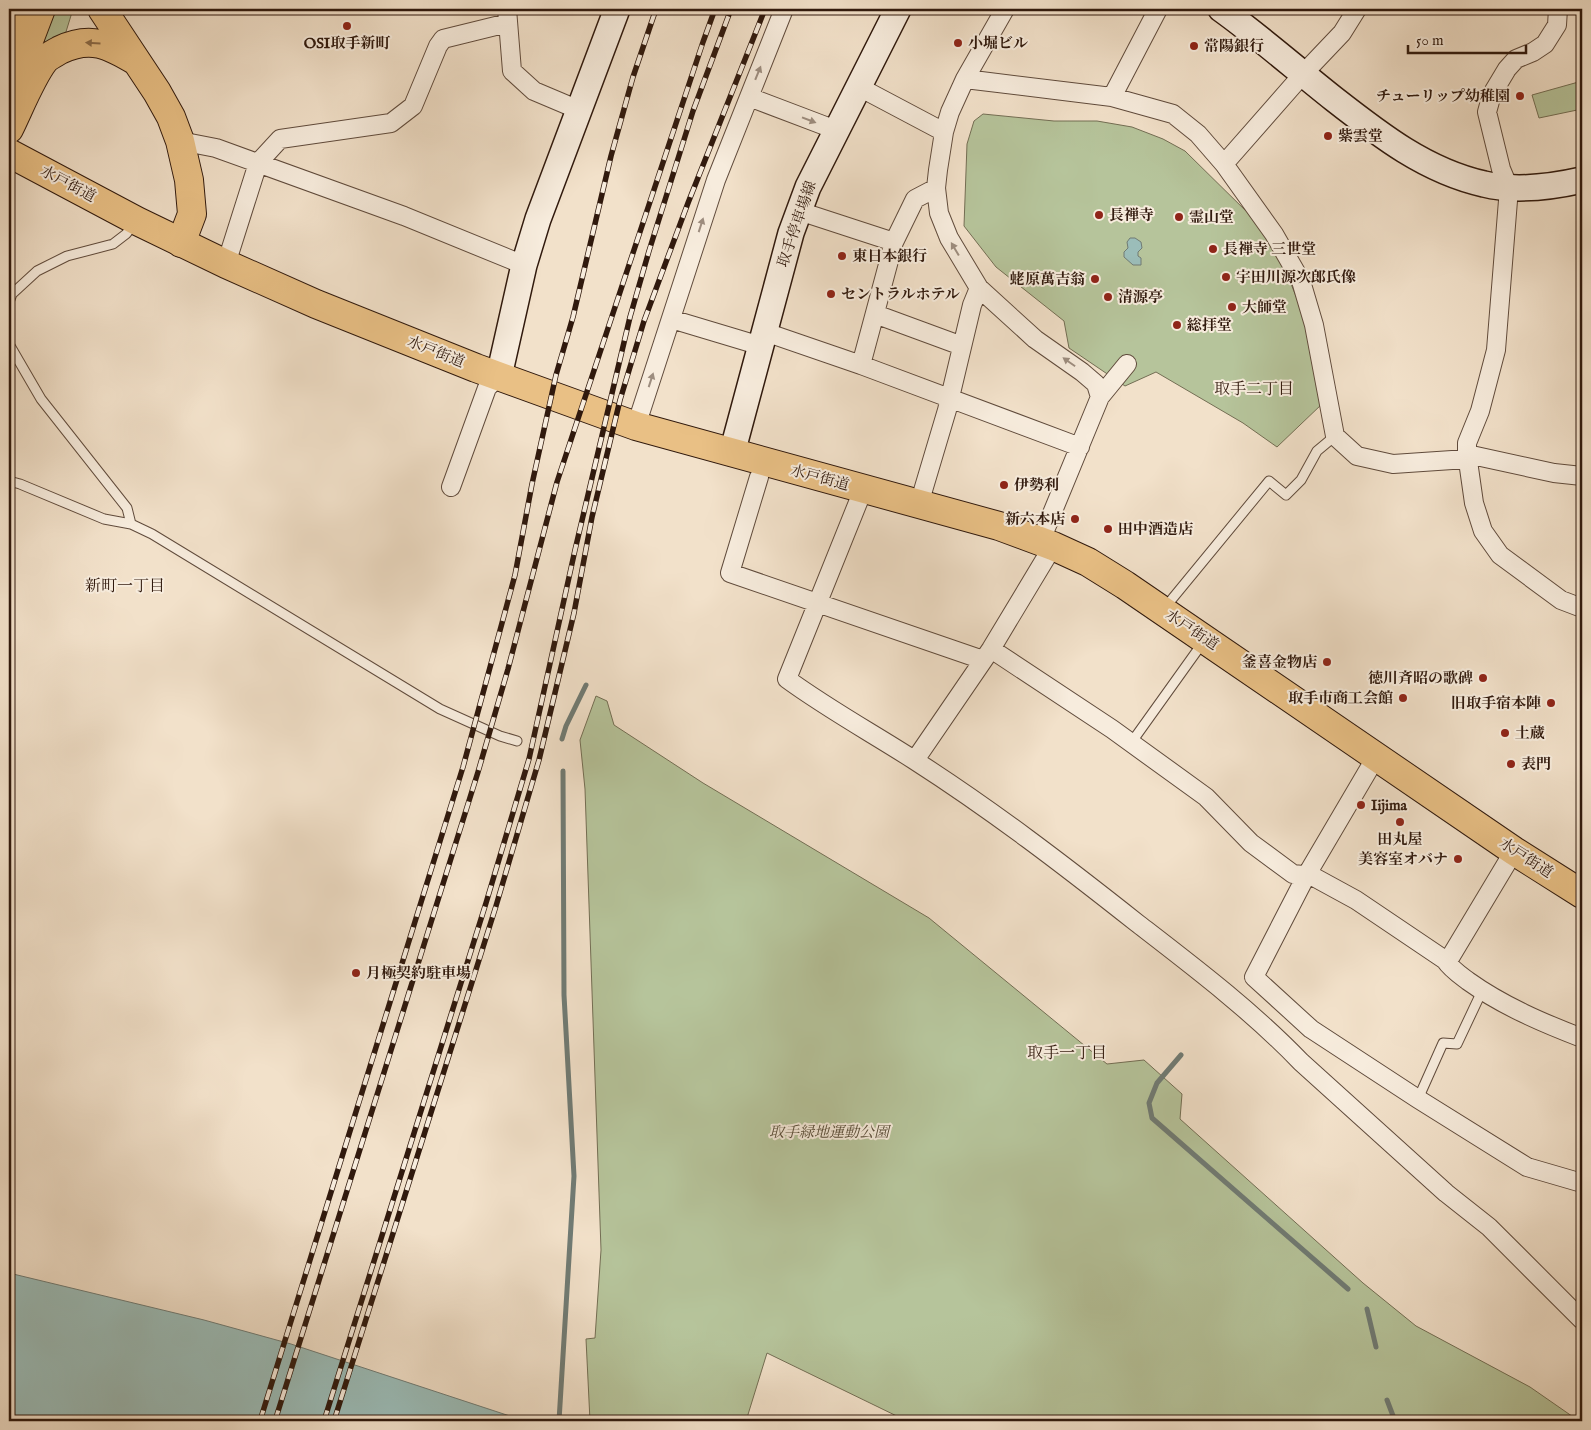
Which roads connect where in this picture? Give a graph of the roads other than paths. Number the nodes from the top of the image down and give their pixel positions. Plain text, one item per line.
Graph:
1 (17, 9) edge
2 (41, 9) edge
3 (102, 9) edge
4 (617, 9) edge
5 (784, 9) edge
6 (898, 9) edge
7 (1004, 9) edge
8 (1158, 9) edge
9 (1221, 9) edge
10 (1357, 9) edge
11 (1558, 9) edge
12 (508, 16) edge
13 (9, 31) edge
14 (137, 62) junction
15 (1303, 74) junction
16 (965, 79) junction
17 (859, 86) junction
18 (16, 90) edge
19 (749, 97) junction
20 (1112, 97) junction
21 (579, 110) junction
22 (9, 129) edge
23 (836, 130) junction
24 (944, 132) junction
25 (180, 141) junction
26 (9, 153) edge
27 (258, 163) junction
28 (1224, 164) junction
29 (1582, 180) edge
30 (936, 188) junction
31 (1509, 188) junction
32 (799, 211) junction
33 (137, 221) junction
34 (894, 242) junction
35 (181, 243) junction
36 (226, 264) junction
37 (524, 265) junction
38 (979, 288) junction
39 (9, 302) edge
40 (875, 314) junction
41 (671, 320) junction
42 (763, 339) junction
43 (9, 344) edge
44 (962, 346) junction
45 (1127, 364) dead end
46 (862, 365) junction
47 (499, 376) junction
48 (1100, 397) junction
49 (949, 399) junction
50 (636, 426) junction
51 (1335, 436) junction
52 (1080, 447) junction
53 (732, 453) junction
54 (1467, 457) junction
55 (1582, 476) edge
56 (759, 477) dead end
57 (9, 481) edge
58 (451, 487) dead end
59 (863, 490) junction
60 (919, 504) junction
61 (131, 524) junction
62 (1047, 543) junction
63 (1172, 599) dead end
64 (817, 602) junction
65 (1582, 608) edge
66 (1206, 639) junction
67 (987, 655) junction
68 (517, 741) dead end
69 (1131, 743) junction
70 (1376, 757) junction
71 (915, 760) junction
72 (1514, 851) junction
73 (1306, 876) junction
74 (1580, 889) edge
75 (1445, 960) junction
76 (1482, 991) junction
77 (1311, 1029) junction
78 (1582, 1038) edge
79 (1280, 1040) junction
80 (1418, 1100) junction
81 (1582, 1183) edge
82 (1582, 1320) edge

1 - 13 main road
2 - 18 main road
3 - 14 main road
4 - 21 street
19 -> 5 street
6 - 17 street, 取手停車場線
7 - 16 street
8 - 20 street
9 - 15 street
10 - 15 street
11 - 31 street
12 - 21 street
12 - 27 street
14 -> 18 main road
14 - 25 main road
15 - 28 street
15 - 31 street
16 - 20 street
16 - 24 street
17 - 23 street, 取手停車場線
17 - 24 street
18 - 22 main road
19 -> 23 street
41 -> 19 street
20 - 28 street
21 - 37 street
23 - 32 street, 取手停車場線
24 - 30 street
25 - 27 street
25 - 35 main road
26 - 33 main road, 水戸街道
27 - 36 street
27 - 37 street
28 - 51 street
29 - 31 street
30 - 34 street
38 -> 30 street
31 - 54 street
32 - 34 street
32 - 42 street, 取手停車場線
33 - 35 main road, 水戸街道
33 - 39 lane
34 - 40 street
35 - 36 main road, 水戸街道
36 - 47 main road, 水戸街道
37 - 47 street
38 - 44 street
48 -> 38 street
40 - 44 street
40 - 46 street
41 - 42 street
50 -> 41 street
42 - 46 street
42 - 53 street, 取手停車場線
43 - 61 lane
44 - 49 street
45 - 48 street
46 - 49 street
47 - 50 main road, 水戸街道
47 - 58 street
48 - 52 street
49 - 52 street
49 - 60 street
50 - 53 main road, 水戸街道
51 - 54 street
51 - 63 lane
52 - 62 street
53 - 59 main road, 水戸街道
54 - 55 street
54 - 65 street
56 - 64 street
57 - 61 lane
59 - 60 main road, 水戸街道
59 - 64 street
60 - 62 main road, 水戸街道
61 - 68 lane
62 - 66 main road, 水戸街道
62 - 67 street
64 - 67 street
64 - 71 street
66 - 69 lane
66 - 70 main road, 水戸街道
67 - 69 street
67 - 71 street
69 - 73 street
70 - 72 main road, 水戸街道
70 - 73 street
71 - 79 street
72 - 74 main road, 水戸街道
72 - 75 street
73 - 75 street
73 - 77 street
75 - 76 street
76 - 78 street
76 - 80 lane
77 - 79 street
77 - 80 street
79 - 82 street
80 - 81 street

